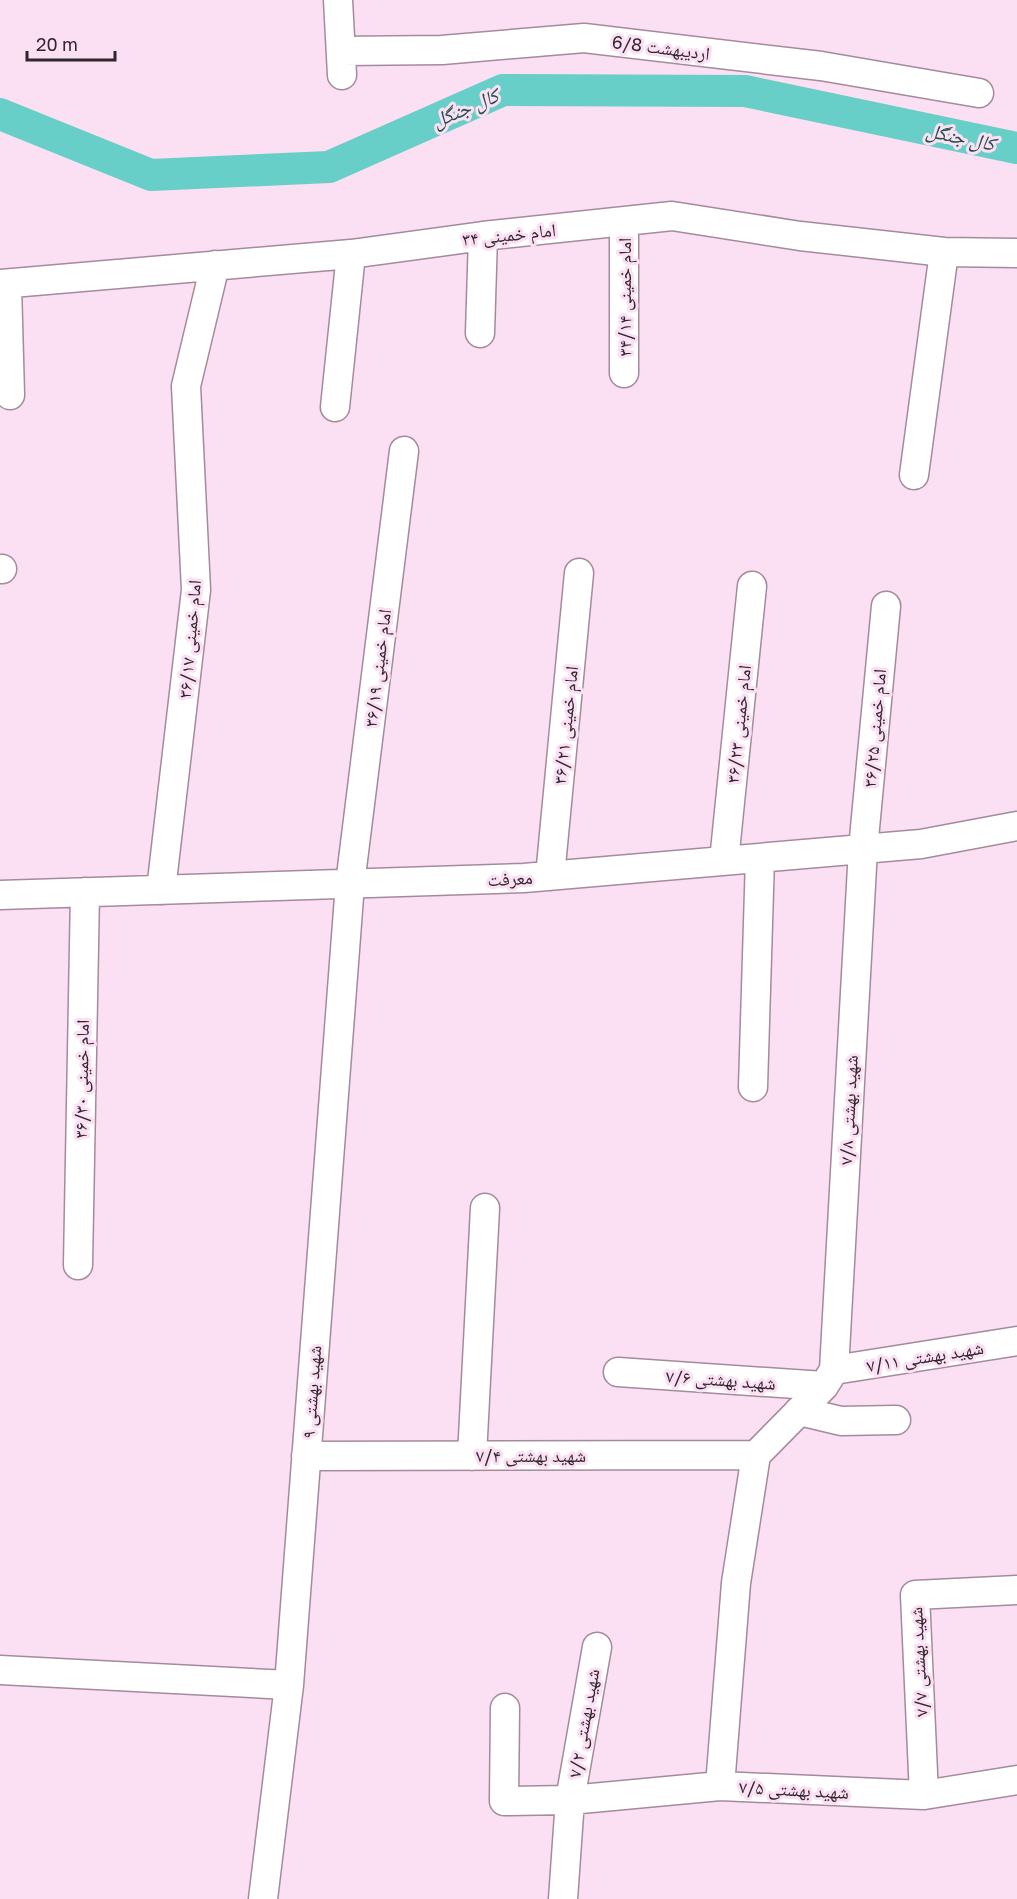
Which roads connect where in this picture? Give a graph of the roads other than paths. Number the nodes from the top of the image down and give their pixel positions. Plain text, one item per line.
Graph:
1 (338, 0) edge
2 (979, 93) dead end
3 (624, 221) junction
4 (483, 236) junction
5 (944, 252) junction
6 (1017, 253) edge
7 (351, 254) junction
8 (215, 265) junction
9 (3, 284) edge
10 (480, 333) dead end
11 (624, 373) dead end
12 (10, 395) dead end
13 (335, 407) dead end
14 (404, 451) dead end
15 (914, 475) dead end
16 (579, 573) dead end
17 (752, 586) dead end
18 (886, 606) dead end
19 (1017, 826) edge
20 (863, 849) junction
21 (760, 858) junction
22 (724, 861) junction
23 (550, 876) junction
24 (350, 884) junction
25 (161, 890) junction
26 (85, 892) junction
27 (0, 895) edge
28 (753, 1087) dead end
29 (485, 1208) dead end
30 (78, 1265) dead end
31 (1017, 1341) edge
32 (618, 1372) dead end
33 (829, 1378) junction
34 (800, 1411) junction
35 (896, 1420) dead end
36 (472, 1455) junction
37 (756, 1455) junction
38 (306, 1456) junction
39 (1017, 1590) edge
40 (597, 1647) dead end
41 (0, 1670) edge
42 (289, 1685) junction
43 (505, 1708) dead end
44 (1017, 1780) edge
45 (720, 1786) junction
46 (924, 1795) junction
47 (570, 1800) junction
48 (262, 1899) edge
49 (563, 1899) edge

1 - 2 street, اردیبهشت 6/8
3 - 4 street, امام خمینی ۳۴
3 - 5 street, امام خمینی ۳۴
3 - 11 street, امام خمینی ۳۴/۱۴
4 - 7 street, امام خمینی ۳۴
4 - 10 street
5 - 6 street, امام خمینی ۳۴
5 - 15 street
7 - 8 street, امام خمینی ۳۴
7 - 13 street
8 - 9 street, امام خمینی ۳۴
8 - 25 street, امام خمینی ۳۶/۱۷
9 - 12 street
14 - 24 street, امام خمینی ۳۶/۱۹
16 - 23 street, امام خمینی ۳۶/۲۱
17 - 22 street, امام خمینی ۳۶/۲۳
18 - 20 street, امام خمینی ۳۶/۲۵
19 - 20 street, معرفت
20 - 21 street, معرفت
20 - 33 street, شهید بهشتی ۷/۸
21 - 22 street, معرفت
21 - 28 street
22 - 23 street, معرفت
23 - 24 street, معرفت
24 - 25 street, معرفت
24 - 38 street, شهید بهشتی ۹
25 - 26 street, معرفت
26 - 27 street, معرفت
26 - 30 street, امام خمینی ۳۶/۳۰
29 - 36 street
31 - 33 street, شهید بهشتی ۷/۱۱
32 - 33 street, شهید بهشتی ۷/۶
33 - 34 street
34 - 35 street
34 - 37 street
36 - 37 street, شهید بهشتی ۷/۴
36 - 38 street, شهید بهشتی ۷/۴
37 - 45 street
38 - 42 street, شهید بهشتی ۹
39 - 46 street, شهید بهشتی ۷/۷
40 - 47 street, شهید بهشتی ۷/۲
41 - 42 street
42 - 48 street, شهید بهشتی ۹
43 - 47 street, شهید بهشتی ۷/۵
44 - 46 street, شهید بهشتی ۷/۵
45 - 46 street, شهید بهشتی ۷/۵
45 - 47 street, شهید بهشتی ۷/۵
47 - 49 street, شهید بهشتی ۷/۲

